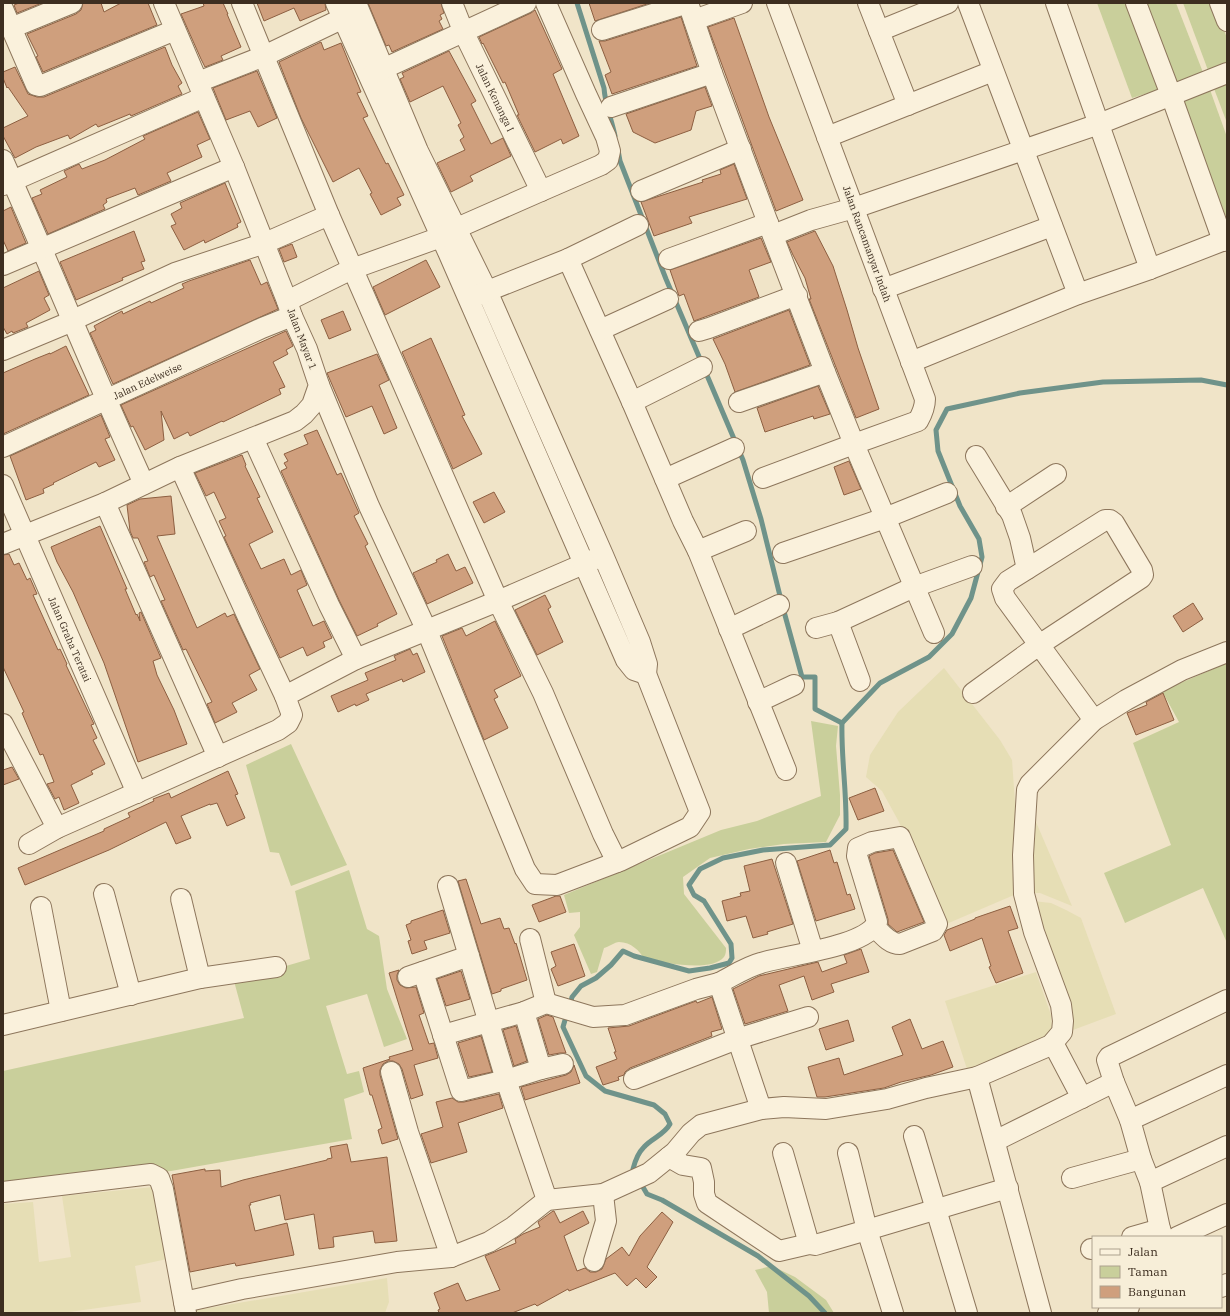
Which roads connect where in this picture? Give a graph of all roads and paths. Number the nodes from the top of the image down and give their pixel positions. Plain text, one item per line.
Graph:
1 (70, 3) edge
2 (164, 3) edge
3 (242, 3) edge
4 (452, 3) edge
5 (526, 3) edge
6 (546, 3) edge
7 (742, 3) edge
8 (777, 3) edge
9 (868, 3) edge
10 (948, 3) edge
11 (968, 3) edge
12 (1056, 3) edge
13 (1136, 3) edge
14 (1220, 3) edge
15 (3, 9) edge
16 (349, 9) edge
17 (690, 9) edge
18 (1227, 21) edge
19 (11, 28) junction
20 (175, 30) junction
21 (602, 30) dead end
22 (879, 31) junction
23 (464, 33) junction
24 (264, 56) junction
25 (993, 71) junction
26 (376, 72) junction
27 (712, 73) junction
28 (1227, 73) edge
29 (201, 90) junction
30 (1170, 94) junction
31 (908, 105) junction
32 (611, 107) dead end
33 (1099, 124) junction
34 (827, 137) junction
35 (741, 150) junction
36 (1024, 150) junction
37 (3, 160) edge
38 (234, 167) junction
39 (8, 183) edge
40 (541, 191) junction
41 (640, 191) dead end
42 (854, 208) junction
43 (329, 215) junction
44 (638, 226) dead end
45 (1052, 226) junction
46 (770, 229) junction
47 (449, 232) junction
48 (1225, 240) edge
49 (265, 243) junction
50 (42, 249) junction
51 (568, 259) junction
52 (669, 259) dead end
53 (3, 266) edge
54 (352, 269) junction
55 (1150, 269) junction
56 (884, 288) junction
57 (487, 291) junction
58 (1078, 294) junction
59 (797, 295) junction
60 (468, 299) junction
61 (668, 299) dead end
62 (290, 308) junction
63 (72, 320) junction
64 (600, 330) junction
65 (699, 331) dead end
66 (3, 350) edge
67 (911, 362) junction
68 (702, 367) dead end
69 (825, 372) junction
70 (319, 385) junction
71 (105, 400) junction
72 (632, 402) junction
73 (739, 402) dead end
74 (253, 438) junction
75 (854, 444) junction
76 (3, 447) edge
77 (734, 448) dead end
78 (976, 456) dead end
79 (180, 467) junction
80 (1056, 474) dead end
81 (763, 478) dead end
82 (666, 480) junction
83 (144, 484) junction
84 (3, 485) edge
85 (947, 493) dead end
86 (105, 503) junction
87 (1006, 507) junction
88 (885, 518) junction
89 (746, 531) dead end
90 (25, 536) junction
91 (3, 544) edge
92 (698, 551) junction
93 (783, 553) dead end
94 (603, 555) junction
95 (584, 564) junction
96 (972, 566) dead end
97 (1027, 569) junction
98 (914, 587) junction
99 (498, 601) junction
100 (779, 606) dead end
101 (838, 622) junction
102 (816, 628) dead end
103 (729, 629) junction
104 (427, 631) junction
105 (934, 633) dead end
106 (1039, 644) junction
107 (1227, 652) edge
108 (356, 659) junction
109 (646, 674) junction
110 (860, 681) dead end
111 (794, 685) dead end
112 (973, 693) dead end
113 (285, 696) junction
114 (758, 702) junction
115 (1094, 720) junction
116 (3, 724) edge
117 (218, 757) junction
118 (786, 770) dead end
119 (137, 793) junction
120 (57, 828) junction
121 (29, 844) dead end
122 (617, 862) junction
123 (786, 863) dead end
124 (448, 886) dead end
125 (104, 894) dead end
126 (181, 898) dead end
127 (41, 907) dead end
128 (875, 927) junction
129 (530, 939) dead end
130 (813, 951) junction
131 (469, 956) junction
132 (276, 967) dead end
133 (200, 978) junction
134 (719, 983) junction
135 (132, 995) junction
136 (1227, 1000) edge
137 (552, 1005) junction
138 (61, 1011) junction
139 (524, 1012) junction
140 (808, 1017) dead end
141 (489, 1021) junction
142 (3, 1025) edge
143 (443, 1035) junction
144 (737, 1039) junction
145 (1053, 1043) junction
146 (563, 1064) dead end
147 (541, 1069) junction
148 (390, 1072) dead end
149 (1227, 1075) edge
150 (978, 1077) junction
151 (634, 1079) dead end
152 (506, 1080) junction
153 (1114, 1082) junction
154 (1082, 1098) junction
155 (761, 1109) junction
156 (1130, 1120) junction
157 (914, 1136) dead end
158 (995, 1141) junction
159 (1227, 1146) edge
160 (783, 1153) dead end
161 (848, 1153) dead end
162 (669, 1157) junction
163 (1141, 1159) junction
164 (1072, 1178) dead end
165 (1150, 1182) junction
166 (1008, 1188) junction
167 (3, 1192) edge
168 (602, 1194) junction
169 (547, 1200) junction
170 (936, 1208) junction
171 (1227, 1214) edge
172 (866, 1230) junction
173 (1166, 1234) edge
174 (1143, 1236) edge
175 (809, 1244) junction
176 (452, 1257) junction
177 (594, 1261) dead end
178 (185, 1308) edge
179 (1126, 1308) edge
180 (893, 1313) edge
181 (967, 1313) edge
182 (1041, 1313) edge
183 (1108, 1313) edge

1 - 19 street
2 - 20 street, Jalan Mayar 1
3 - 24 street
4 - 23 street, Jalan Kenanga I
5 - 23 street
6 - 40 street, Jalan Edelweise
7 - 17 street
8 - 34 street, Jalan Rancamanyar Indah
9 - 22 street
10 - 22 street
11 - 25 street
12 - 33 street
13 - 30 street
14 - 18 street
15 - 19 street
16 - 24 street
16 - 26 street
17 - 21 street
17 - 27 street
19 - 20 street
20 - 29 street, Jalan Mayar 1
22 - 31 street
23 - 26 street
23 - 40 street, Jalan Kenanga I
24 - 29 street
24 - 43 street
25 - 31 street
25 - 36 street
26 - 47 street
27 - 32 street
27 - 35 street
28 - 30 street
29 - 38 street, Jalan Mayar 1
29 - 39 street
30 - 33 street
30 - 48 street
31 - 34 street
33 - 36 street
33 - 55 street
34 - 42 street, Jalan Rancamanyar Indah
35 - 41 street
35 - 46 street
36 - 42 street
36 - 45 street
37 - 39 street
38 - 49 street, Jalan Mayar 1
38 - 50 street
39 - 50 street
40 - 47 street, Jalan Edelweise
42 - 46 street
42 - 56 street, Jalan Rancamanyar Indah
43 - 49 street
43 - 54 street
44 - 51 street
45 - 56 street
45 - 58 street
46 - 52 street
46 - 59 street
47 - 54 street, Jalan Edelweise
47 - 57 street
47 - 60 street
48 - 55 street
49 - 62 street, Jalan Mayar 1
49 - 63 street
50 - 53 street
50 - 63 street
51 - 57 street
51 - 64 street
54 - 62 street, Jalan Edelweise
54 - 99 street
55 - 58 street
56 - 67 street, Jalan Rancamanyar Indah
57 - 60 street
57 - 94 street
58 - 67 street
59 - 65 street
59 - 69 street
60 - 95 street
61 - 64 street
62 - 70 street, Jalan Mayar 1
62 - 71 street, Jalan Edelweise
63 - 66 street
63 - 71 street
64 - 72 street
67 - 75 street, Jalan Rancamanyar Indah
68 - 72 street
69 - 73 street
69 - 75 street
70 - 74 street
70 - 104 street, Jalan Mayar 1
71 - 76 street, Jalan Edelweise
71 - 83 street
72 - 82 street
74 - 79 street
74 - 108 street
75 - 81 street
75 - 88 street
77 - 82 street
78 - 87 street
79 - 83 street
79 - 113 street
80 - 87 street
82 - 92 street
83 - 86 street
84 - 90 street, Jalan Graha Teratai
85 - 88 street
86 - 90 street
86 - 117 street
87 - 97 street
88 - 93 street
88 - 98 street
89 - 92 street
90 - 91 street
90 - 119 street, Jalan Graha Teratai
92 - 103 street
94 - 95 street
94 - 109 street
95 - 99 street
95 - 109 street
96 - 98 street
97 - 106 street
97 - 106 street
98 - 101 street
98 - 105 street
99 - 104 street
99 - 122 street
100 - 103 street
101 - 102 street
101 - 110 street
103 - 114 street
104 - 108 street
104 - 122 street, Jalan Mayar 1
106 - 112 street
106 - 115 street
107 - 115 street
108 - 113 street
109 - 122 street
111 - 114 street
113 - 117 street
114 - 118 street
115 - 145 street
116 - 120 street
117 - 119 street
119 - 120 street
120 - 121 street
123 - 130 street
124 - 131 street
125 - 135 street
126 - 133 street
127 - 138 street
128 - 128 street
128 - 130 street
129 - 137 street
130 - 134 street
131 - 141 street
131 - 143 street
132 - 133 street
133 - 135 street
134 - 137 street
134 - 144 street
135 - 138 street
136 - 153 street
137 - 139 street
138 - 142 street
139 - 141 street
139 - 147 street
140 - 144 street
141 - 143 street
141 - 152 street
143 - 152 street
144 - 151 street
144 - 155 street
145 - 150 street
145 - 154 street
146 - 147 street
147 - 152 street
148 - 176 street
149 - 156 street
150 - 155 street
150 - 158 street
152 - 169 street
153 - 154 street
153 - 156 street
154 - 158 street
155 - 162 street
156 - 163 street
157 - 170 street
158 - 166 street
159 - 165 street
160 - 175 street
161 - 172 street
162 - 168 street
162 - 175 street
163 - 164 street
163 - 165 street
165 - 173 street
166 - 170 street
166 - 182 street
167 - 178 street
168 - 169 street
168 - 177 street
169 - 176 street
170 - 172 street
170 - 181 street
171 - 173 street
172 - 175 street
172 - 180 street
173 - 174 street
176 - 178 street
179 - 183 street

